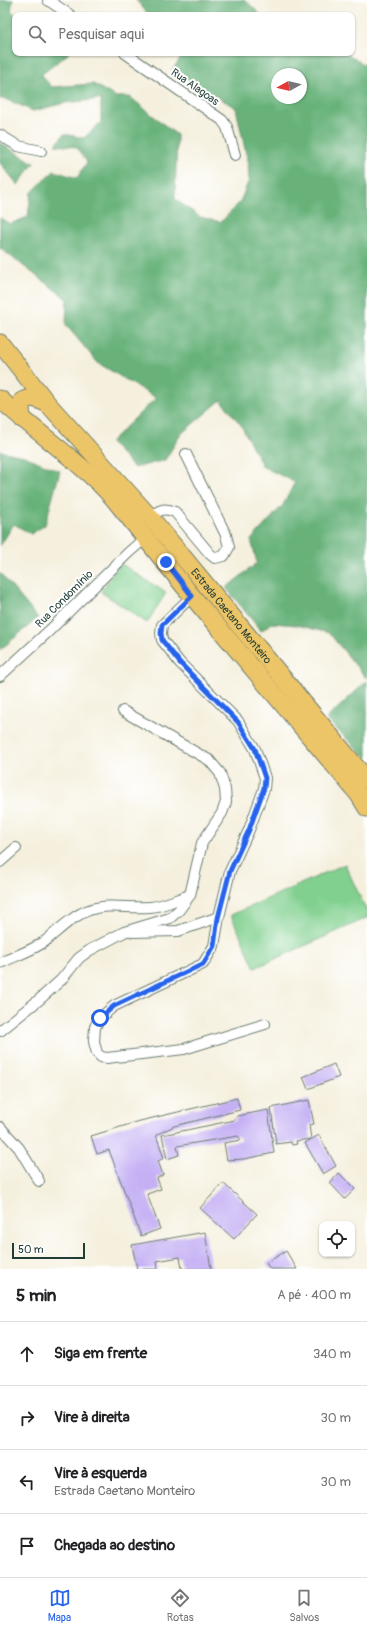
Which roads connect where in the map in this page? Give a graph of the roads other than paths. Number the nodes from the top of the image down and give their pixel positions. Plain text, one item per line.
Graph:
1 (48, 0) edge
2 (66, 12) edge
3 (129, 56) edge
4 (0, 135) edge
5 (42, 151) dead end
6 (234, 155) dead end
7 (1, 344) edge
8 (0, 366) edge
9 (0, 399) edge
10 (48, 404) junction
11 (22, 419) junction
12 (186, 454) dead end
13 (150, 517) junction
14 (145, 538) junction
15 (192, 596) junction
16 (0, 676) edge
17 (123, 711) dead end
18 (367, 780) edge
19 (367, 808) edge
20 (16, 848) dead end
21 (0, 862) edge
22 (190, 895) junction
23 (218, 918) junction
24 (124, 932) junction
25 (0, 963) edge
26 (265, 1024) dead end
27 (0, 1030) edge
28 (0, 1127) edge
29 (39, 1181) dead end

1 - 2 street
3 - 6 street, Rua Alagoas
4 - 5 street
7 - 8 main road
7 - 10 main road, Estrada Caetano Monteiro
9 - 11 main road, Estrada Caetano Monteiro
10 - 11 main road
10 - 13 main road, Estrada Caetano Monteiro
11 - 14 main road, Estrada Caetano Monteiro
12 - 13 street
13 - 18 main road, Estrada Caetano Monteiro
14 - 15 main road, Estrada Caetano Monteiro
14 - 16 street, Rua Condomínio
15 - 19 main road, Estrada Caetano Monteiro
15 - 23 street
17 - 22 street
20 - 21 street
22 - 24 street
22 - 25 street
23 - 24 street
23 - 26 street
24 - 27 street
28 - 29 street

